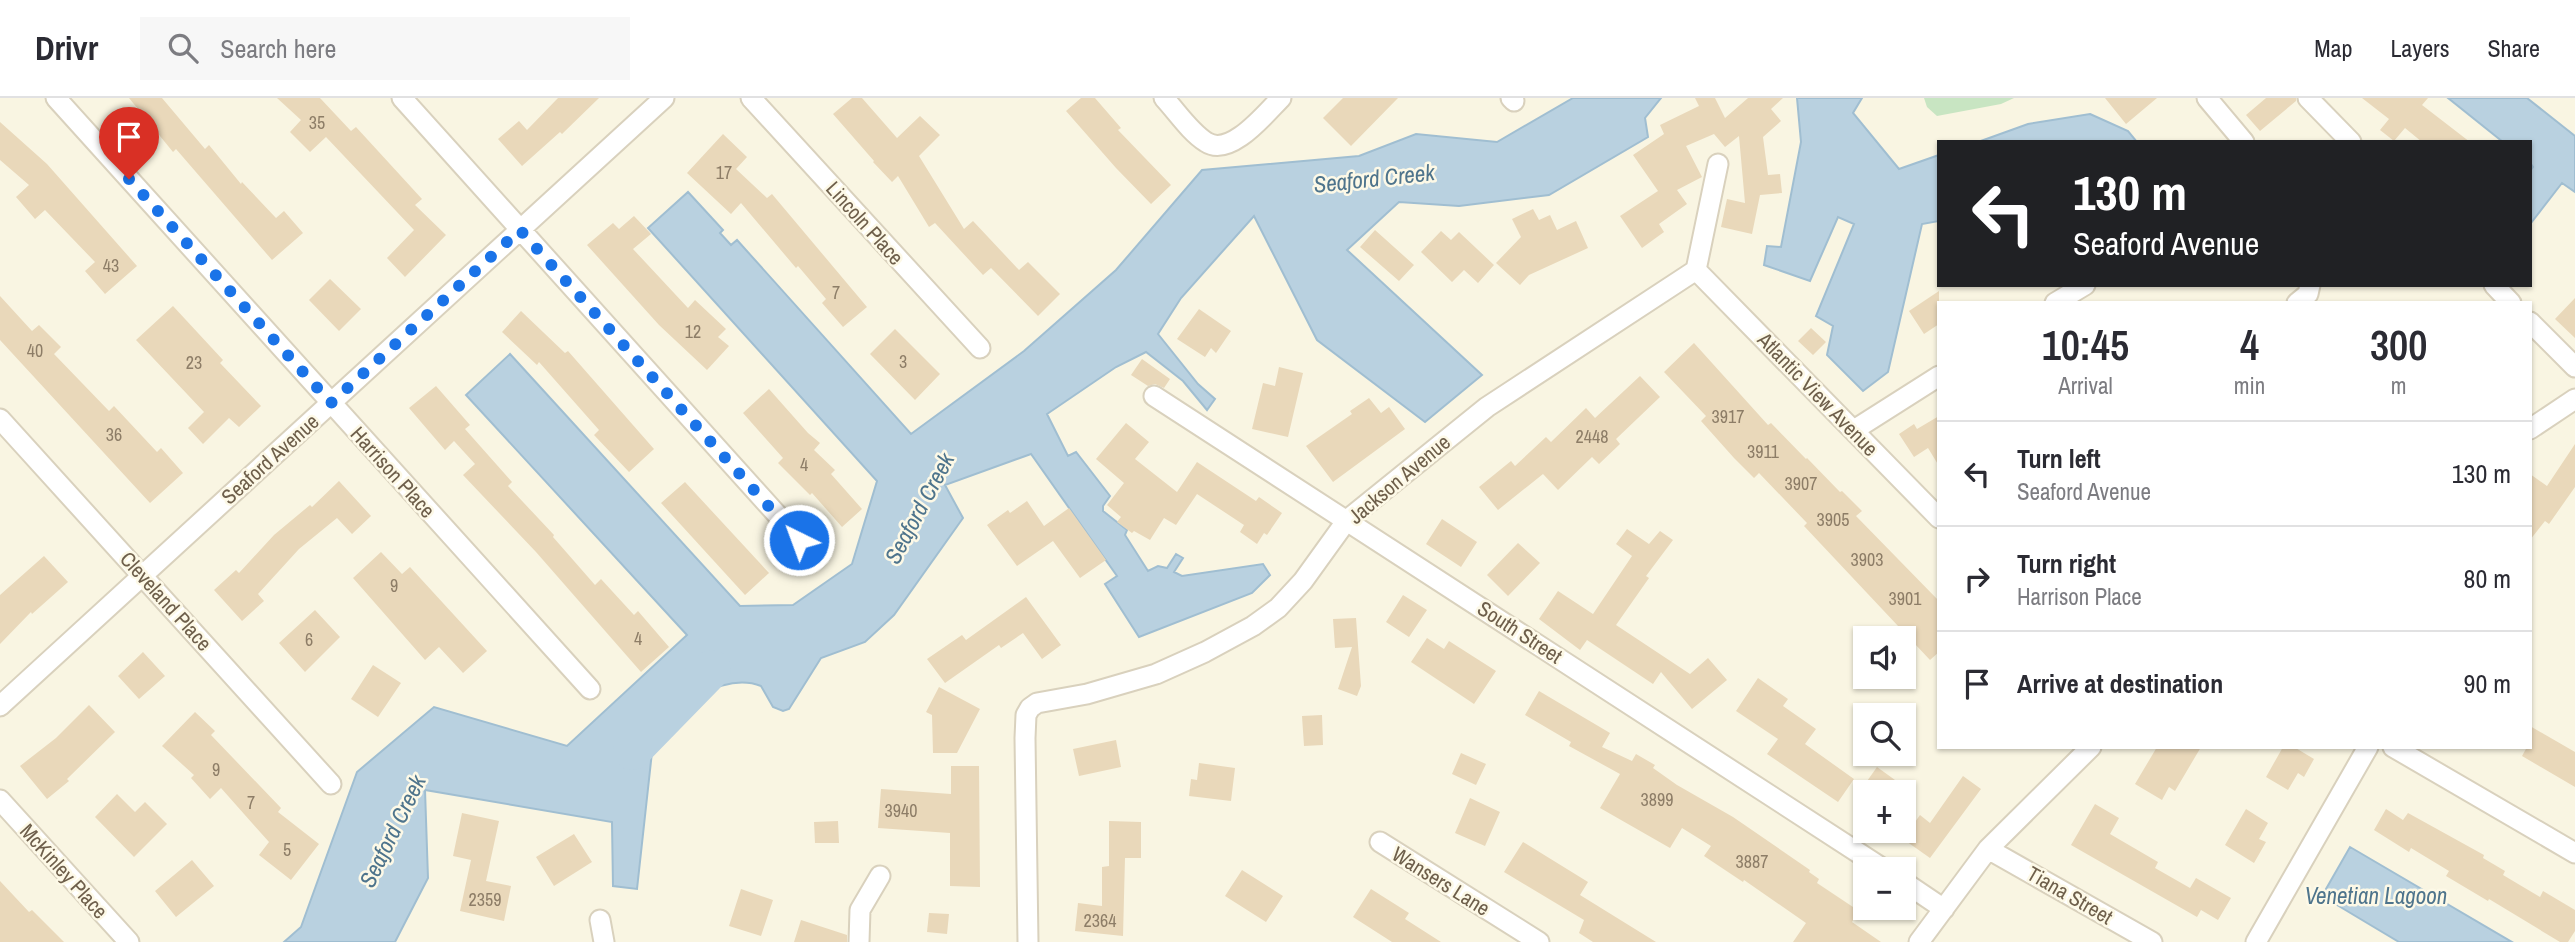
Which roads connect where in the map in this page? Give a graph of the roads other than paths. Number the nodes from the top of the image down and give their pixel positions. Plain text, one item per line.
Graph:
1 (56, 98) edge
2 (402, 98) edge
3 (664, 98) edge
4 (751, 98) edge
5 (1164, 98) edge
6 (1281, 98) edge
7 (2207, 98) edge
8 (2308, 98) edge
9 (2242, 140) edge
10 (2349, 140) edge
11 (1718, 164) dead end
12 (520, 230) junction
13 (1696, 270) junction
14 (2082, 287) edge
15 (2311, 287) edge
16 (2496, 287) edge
17 (2058, 301) edge
18 (2299, 301) edge
19 (2509, 301) edge
20 (2532, 324) edge
21 (980, 348) dead end
22 (2575, 367) edge
23 (1937, 377) edge
24 (1154, 396) dead end
25 (2575, 399) edge
26 (331, 403) junction
27 (0, 419) edge
28 (2532, 428) edge
29 (1854, 430) junction
30 (1937, 516) edge
31 (1347, 520) junction
32 (799, 540) dead end
33 (142, 576) junction
34 (590, 689) dead end
35 (0, 706) edge
36 (2089, 749) edge
37 (2367, 749) edge
38 (2396, 749) edge
39 (331, 784) dead end
40 (0, 800) edge
41 (1380, 842) dead end
42 (1988, 849) junction
43 (2575, 853) edge
44 (1865, 857) edge
45 (880, 876) dead end
46 (1916, 890) edge
47 (1944, 909) junction
48 (600, 920) dead end
49 (129, 942) edge
50 (604, 942) edge
51 (859, 942) edge
52 (1028, 942) edge
53 (1539, 942) edge
54 (1919, 942) edge
55 (2152, 942) edge
56 (2256, 942) edge

1 - 26 street, Harrison Place
2 - 12 street
3 - 12 street, Seaford Avenue
4 - 21 street, Lincoln Place
5 - 6 street
7 - 9 street
8 - 10 street
11 - 13 street
12 - 26 street, Seaford Avenue
12 - 32 street
13 - 29 street, Atlantic View Avenue
13 - 31 street, Jackson Avenue
14 - 17 street
15 - 18 street
16 - 19 street
20 - 22 street
23 - 29 street
24 - 31 street, South Street
25 - 28 street
26 - 33 street, Seaford Avenue
26 - 34 street, Harrison Place
27 - 33 street, Cleveland Place
29 - 30 street, Atlantic View Avenue
31 - 44 street, South Street
31 - 52 street, Jackson Avenue
33 - 35 street, Seaford Avenue
33 - 39 street, Cleveland Place
36 - 42 street
37 - 56 street
38 - 43 street
40 - 49 street, McKinley Place
41 - 53 street, Wansers Lane
42 - 47 street
42 - 55 street, Tiana Street
45 - 51 street
46 - 47 street
47 - 54 street
48 - 50 street

